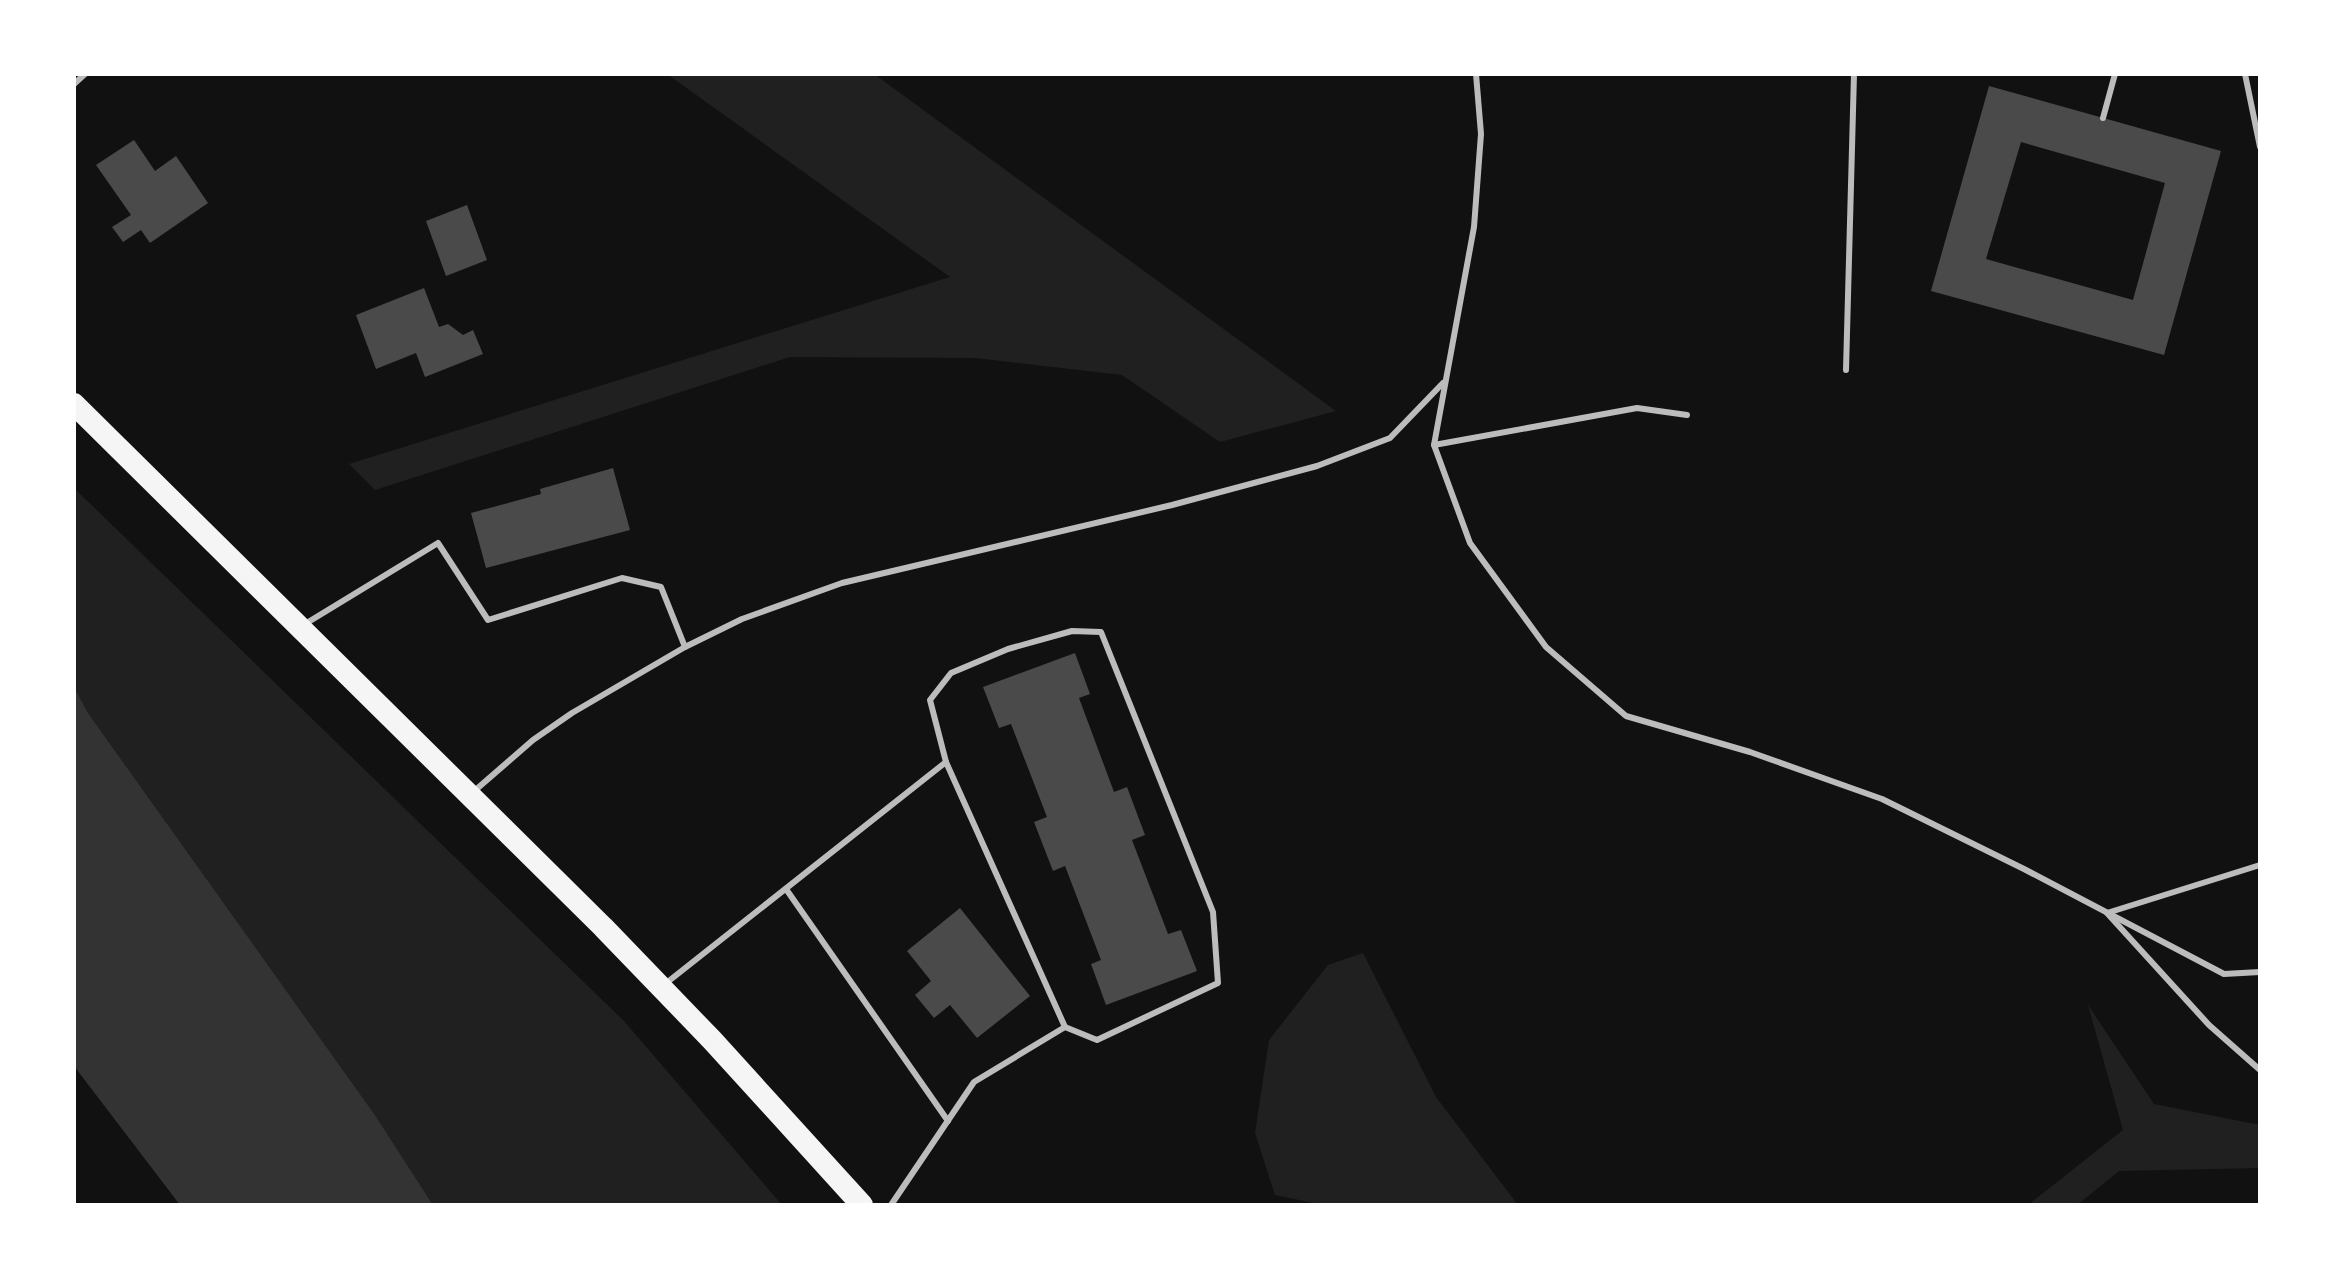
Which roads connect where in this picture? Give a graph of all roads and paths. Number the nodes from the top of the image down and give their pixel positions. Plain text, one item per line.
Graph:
1 (85, 74) edge
2 (1476, 74) edge
3 (1854, 74) edge
4 (2115, 74) edge
5 (2245, 74) edge
6 (74, 84) edge
7 (2103, 118) dead end
8 (2260, 147) edge
9 (1846, 370) dead end
10 (1444, 382) junction
11 (74, 404) edge
12 (1687, 415) dead end
13 (1434, 445) junction
14 (299, 628) junction
15 (685, 647) junction
16 (946, 762) junction
17 (469, 795) junction
18 (2260, 865) edge
19 (786, 889) junction
20 (2107, 913) junction
21 (2260, 972) edge
22 (661, 987) junction
23 (1065, 1027) junction
24 (2260, 1070) edge
25 (948, 1121) junction
26 (862, 1205) edge
27 (891, 1205) edge

1 - 6 lane
2 - 10 lane
3 - 9 lane
4 - 7 lane
5 - 8 lane
10 - 13 lane
10 - 15 lane
11 - 14 highway
12 - 13 lane
13 - 20 lane
14 - 15 lane
14 - 17 highway
15 - 17 lane
16 - 19 lane
16 - 23 lane
16 - 23 lane
17 - 22 highway
18 - 20 lane
19 - 22 lane
19 - 25 lane
20 - 21 lane
20 - 24 lane
22 - 26 highway
23 - 25 lane
25 - 27 lane

